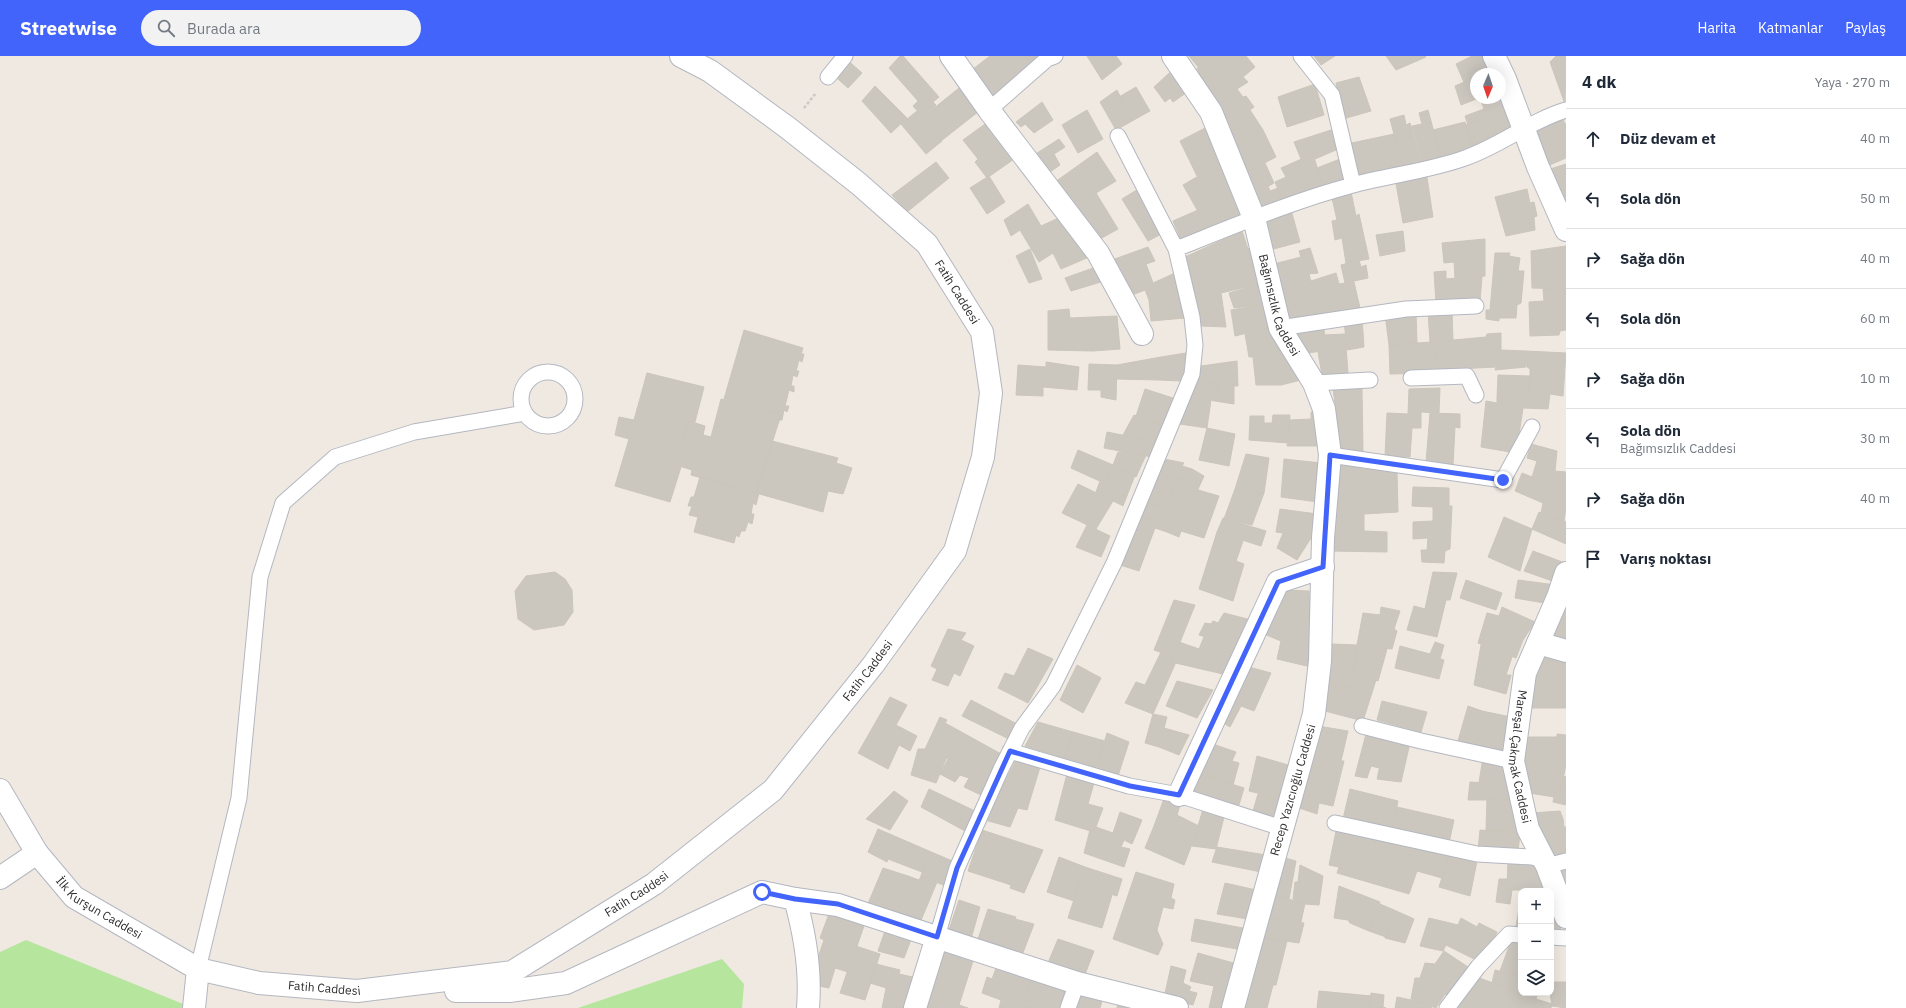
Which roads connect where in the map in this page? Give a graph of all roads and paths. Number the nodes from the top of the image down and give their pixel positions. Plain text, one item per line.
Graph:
1 (681, 56) edge
2 (845, 56) edge
3 (951, 56) edge
4 (1055, 56) edge
5 (1173, 56) edge
6 (1301, 56) edge
7 (1494, 56) edge
8 (828, 77) joint
9 (988, 110) junction
10 (1566, 110) edge
11 (788, 128) junction
12 (1524, 130) junction
13 (1118, 136) dead end
14 (1353, 185) junction
15 (1254, 218) junction
16 (1566, 230) edge
17 (1176, 249) junction
18 (1476, 306) dead end
19 (1280, 328) junction
20 (1142, 334) dead end
21 (1411, 378) dead end
22 (1370, 380) dead end
23 (1314, 383) junction
24 (1476, 395) dead end
25 (525, 413) dead end
26 (1532, 427) dead end
27 (1330, 455) junction
28 (1323, 567) junction
29 (1566, 573) edge
30 (1538, 643) junction
31 (1566, 651) edge
32 (1362, 726) dead end
33 (1010, 751) junction
34 (1513, 761) junction
35 (0, 790) edge
36 (1179, 795) junction
37 (1335, 823) dead end
38 (1282, 828) junction
39 (37, 853) junction
40 (1557, 863) edge
41 (0, 878) edge
42 (795, 899) junction
43 (1566, 917) edge
44 (1518, 935) edge
45 (937, 937) junction
46 (1554, 937) edge
47 (1566, 938) edge
48 (198, 969) junction
49 (1077, 983) junction
50 (357, 990) junction
51 (194, 1008) edge
52 (808, 1008) edge
53 (915, 1008) edge
54 (1068, 1008) edge
55 (1176, 1008) edge
56 (1232, 1008) edge
57 (1447, 1008) edge

1 - 11 street, Fatih Caddesi
2 - 8 lane
3 - 9 street
4 - 9 lane
5 - 15 street, Bağımsızlık Caddesi
6 - 14 lane
7 - 12 street
8 - 11 path
9 - 20 street
10 - 12 lane
11 - 50 street, Fatih Caddesi
12 - 14 lane
12 - 16 street
13 - 17 lane
14 - 15 lane
15 - 17 lane
15 - 19 street, Bağımsızlık Caddesi
17 - 33 lane
18 - 19 lane
19 - 23 street, Bağımsızlık Caddesi
21 - 24 lane
22 - 23 lane
23 - 27 street, Bağımsızlık Caddesi
25 - 48 lane
26 - 27 lane
27 - 28 street, Bağımsızlık Caddesi
28 - 36 street
28 - 38 street, Recep Yazıcıoğlu Caddesi
29 - 30 street, Mareşal Çakmak Caddesi
30 - 31 street
30 - 34 street, Mareşal Çakmak Caddesi
32 - 34 lane
33 - 36 lane
33 - 45 lane
34 - 40 street, Mareşal Çakmak Caddesi
35 - 39 street, İlk Kurşun Caddesi
36 - 38 lane
37 - 40 lane
38 - 56 street, Recep Yazıcıoğlu Caddesi
39 - 41 street
39 - 48 street, İlk Kurşun Caddesi
40 - 43 street, Mareşal Çakmak Caddesi
42 - 45 street
42 - 50 street
42 - 52 street
44 - 57 lane
45 - 49 street
45 - 53 street
46 - 47 lane
48 - 50 street, Fatih Caddesi
48 - 51 street
49 - 54 lane
49 - 55 street

